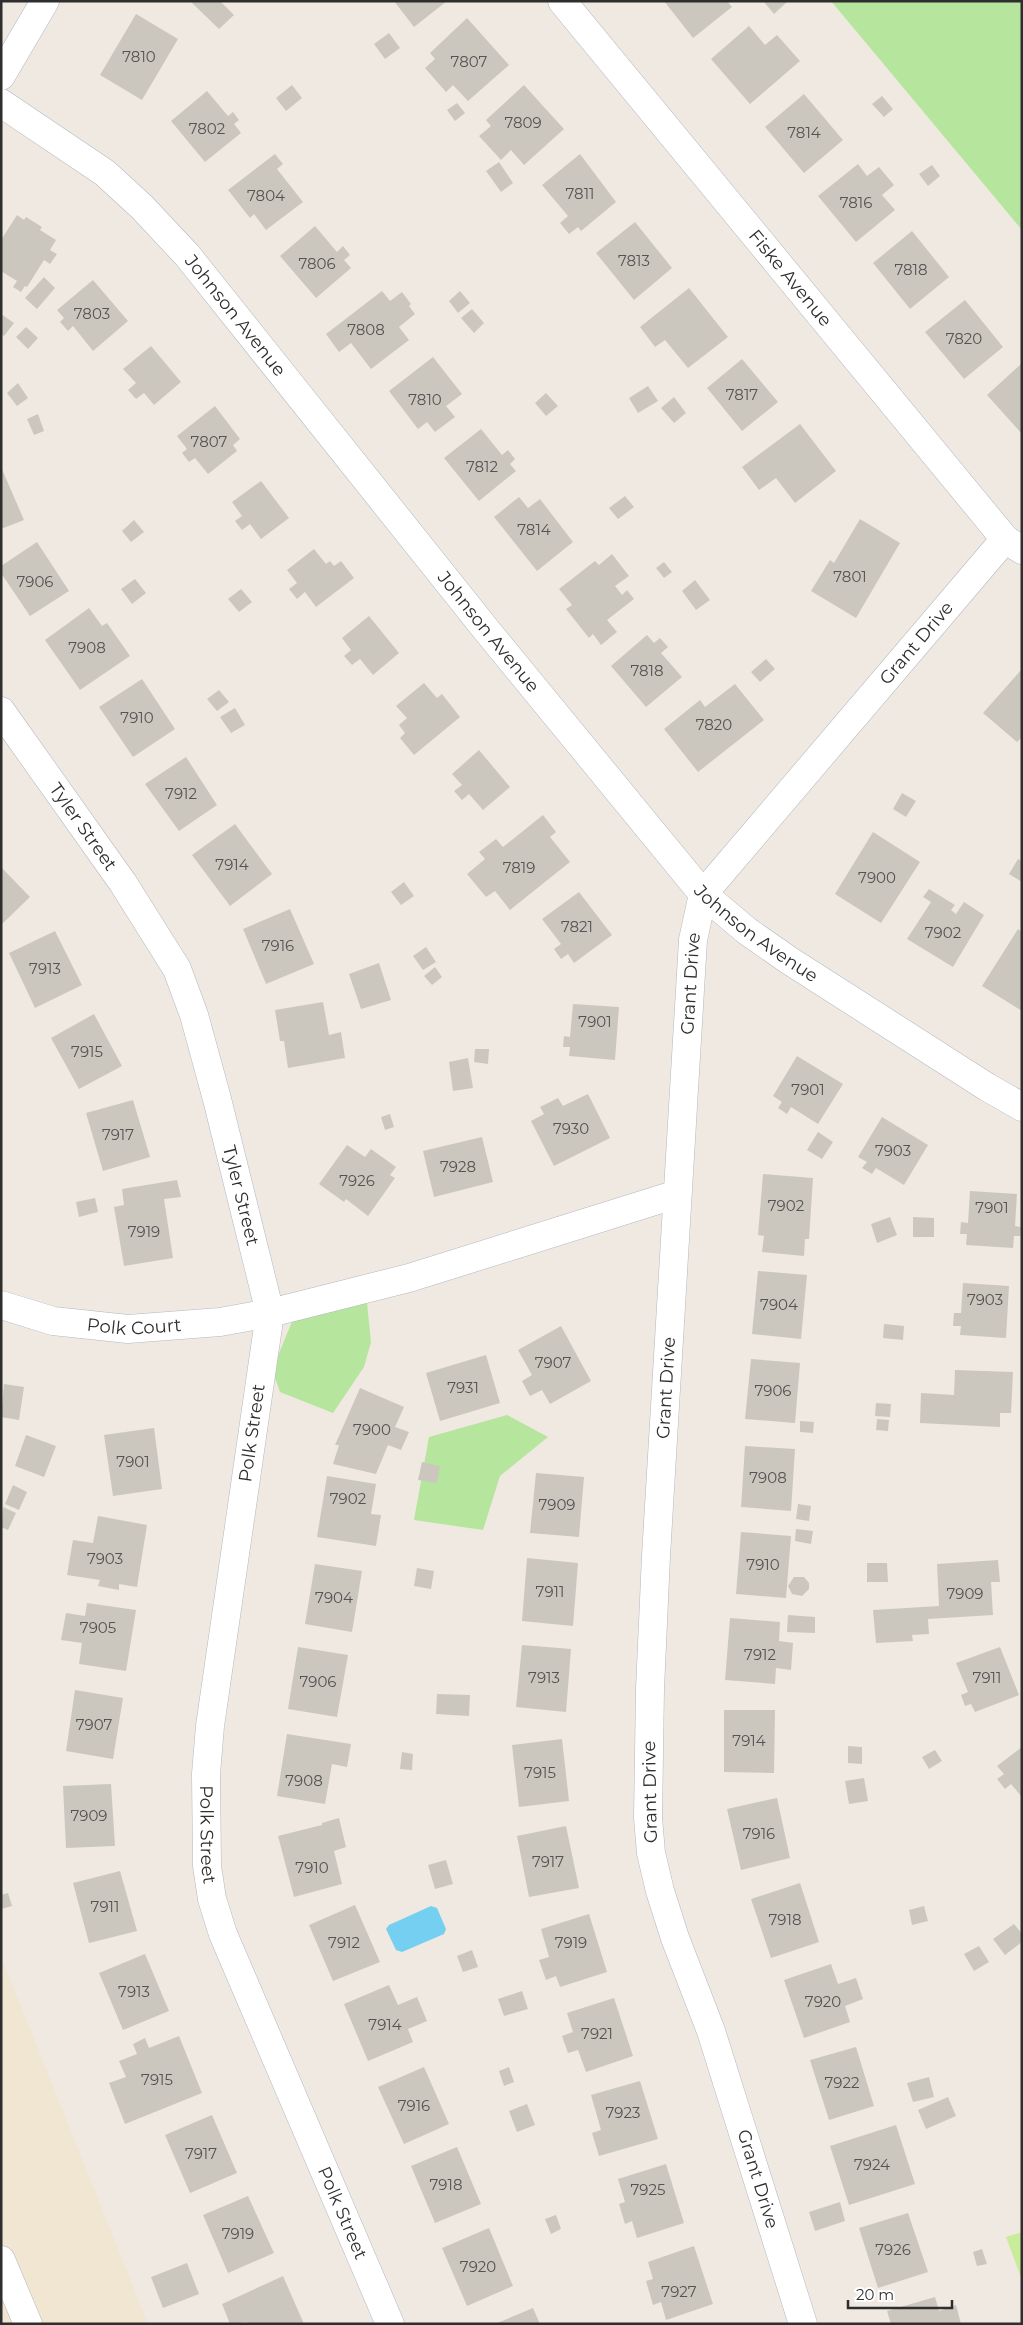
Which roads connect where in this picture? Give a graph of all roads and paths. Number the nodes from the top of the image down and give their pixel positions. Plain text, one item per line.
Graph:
1 (45, 1) edge
2 (562, 1) edge
3 (1, 76) edge
4 (1, 103) edge
5 (1013, 544) edge
6 (1, 711) edge
7 (11, 746) edge
8 (703, 894) junction
9 (1022, 1107) edge
10 (677, 1194) junction
11 (1, 1305) edge
12 (270, 1313) junction
13 (1, 2260) edge
14 (28, 2324) edge
15 (390, 2324) edge
16 (803, 2324) edge

1 - 3 street
2 - 5 street, Fiske Avenue
4 - 8 street, Johnson Avenue
5 - 8 street, Grant Drive
6 - 7 street, Tyler Street
7 - 12 street, Tyler Street
8 - 9 street, Johnson Avenue
8 - 10 street, Grant Drive
10 - 12 street
10 - 16 street, Grant Drive
11 - 12 street, Polk Court
12 - 15 street, Polk Street
13 - 14 street

